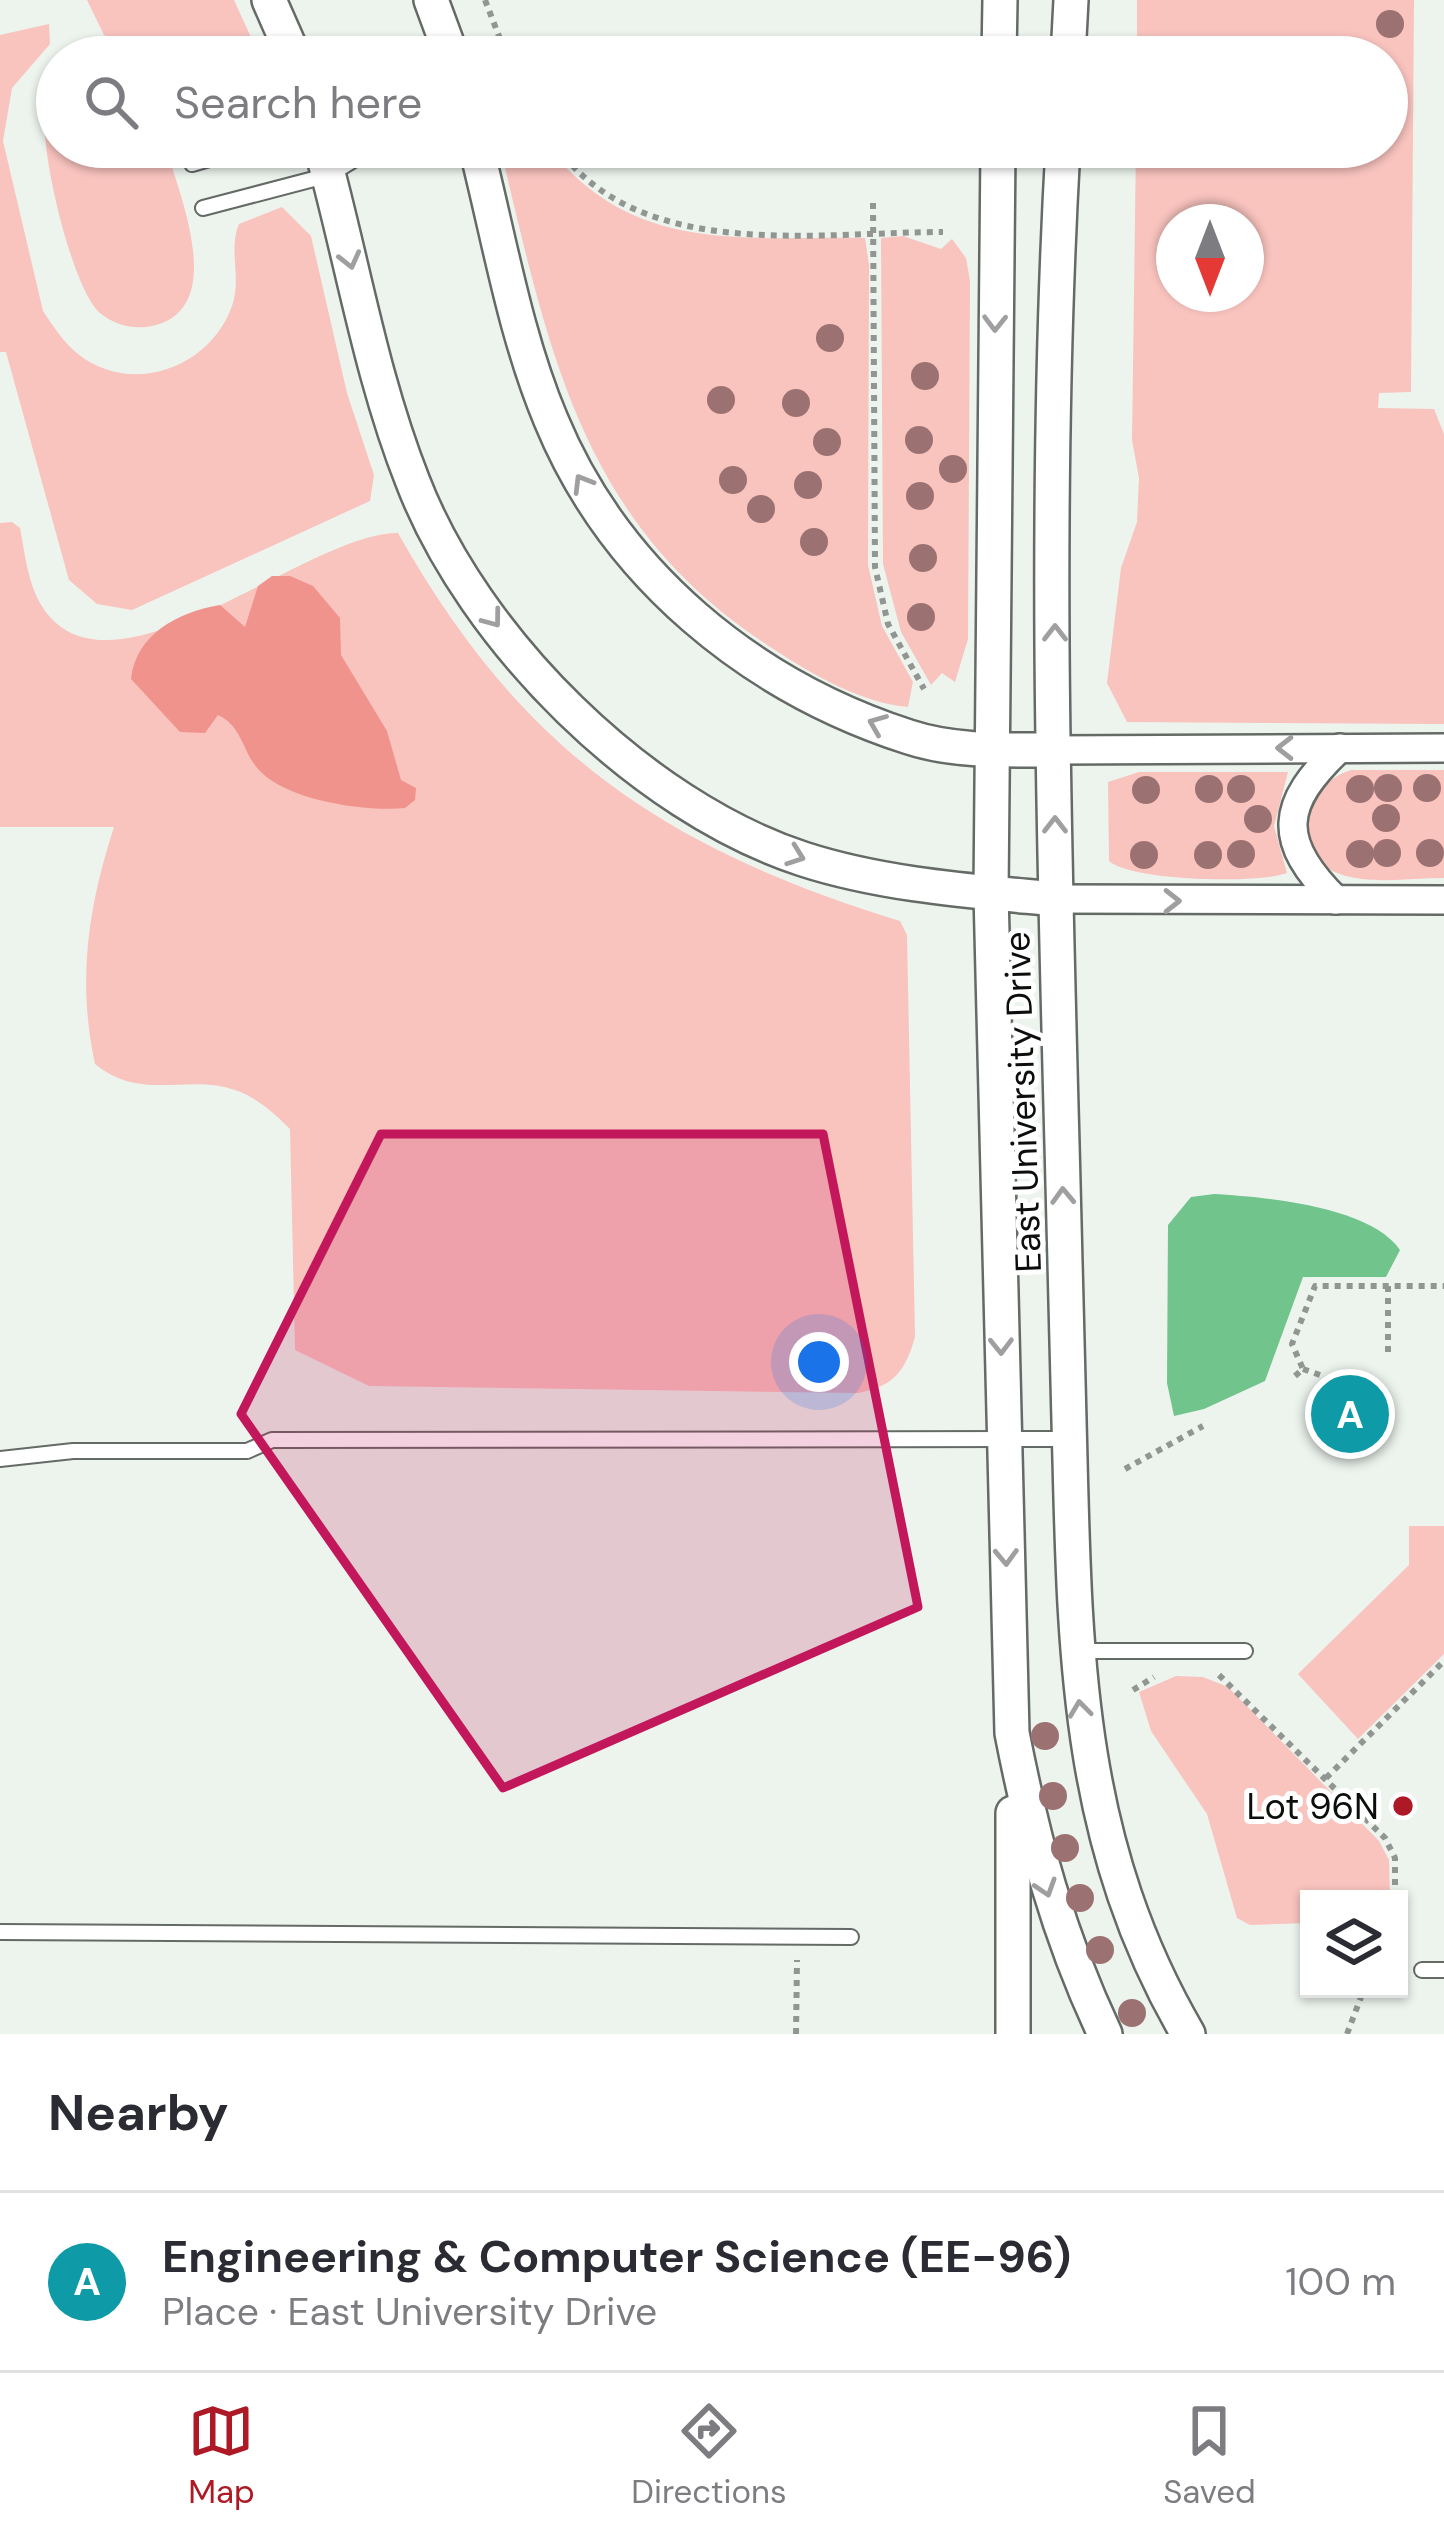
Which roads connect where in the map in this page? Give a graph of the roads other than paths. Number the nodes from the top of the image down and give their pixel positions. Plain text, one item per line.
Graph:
1 (269, 0) edge
2 (431, 0) edge
3 (1000, 0) edge
4 (1071, 0) edge
5 (284, 36) edge
6 (444, 36) edge
7 (999, 36) edge
8 (1069, 36) edge
9 (307, 168) edge
10 (327, 168) edge
11 (481, 168) edge
12 (998, 168) edge
13 (1063, 168) edge
14 (203, 208) dead end
15 (1340, 748) junction
16 (1444, 748) edge
17 (991, 750) junction
18 (1054, 750) junction
19 (991, 893) junction
20 (1055, 899) junction
21 (1336, 900) junction
22 (1444, 900) edge
23 (1070, 1439) junction
24 (1003, 1440) junction
25 (0, 1459) edge
26 (1075, 1651) junction
27 (1245, 1651) dead end
28 (1012, 1733) junction
29 (0, 1932) edge
30 (851, 1937) dead end
31 (1422, 1970) dead end
32 (1444, 1970) edge
33 (1013, 2034) edge
34 (1106, 2034) edge
35 (1188, 2034) edge

1 - 5 street
2 - 6 street
3 - 7 street
4 - 8 street
9 - 14 lane
10 -> 19 street
17 -> 11 street
12 -> 17 street, East University Drive
18 -> 13 street, East University Drive
15 - 16 street
15 -> 18 street
15 - 21 street
17 - 18 street
17 - 19 street, East University Drive
20 -> 18 street, East University Drive
19 - 20 street
19 -> 24 street, East University Drive
20 -> 21 street
23 -> 20 street, East University Drive
21 - 22 street
23 - 24 lane
23 - 26 street, East University Drive
24 - 25 lane
24 -> 28 street, East University Drive
26 - 27 lane
35 -> 26 street, East University Drive
28 - 33 street
28 -> 34 street, East University Drive
29 - 30 lane
31 - 32 lane

